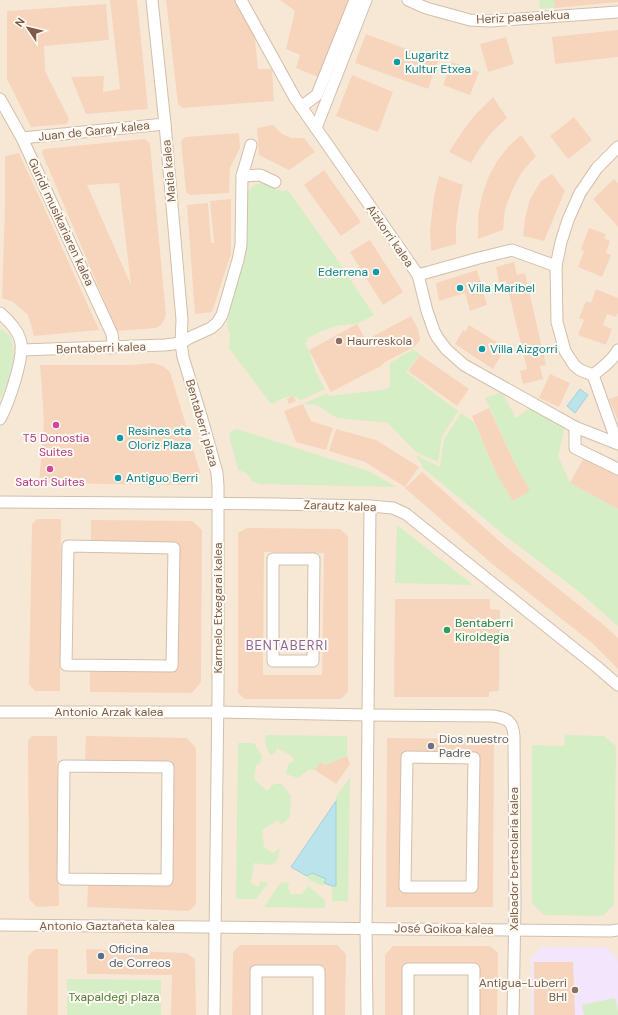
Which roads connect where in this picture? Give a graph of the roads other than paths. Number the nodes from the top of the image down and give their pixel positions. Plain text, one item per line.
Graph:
1 (152, 0) edge
2 (241, 0) edge
3 (355, 0) edge
4 (366, 0) edge
5 (408, 0) edge
6 (618, 12) edge
7 (0, 99) edge
8 (301, 107) junction
9 (165, 124) junction
10 (316, 128) junction
11 (22, 138) junction
12 (251, 145) dead end
13 (618, 147) edge
14 (242, 176) junction
15 (275, 182) dead end
16 (556, 266) junction
17 (418, 275) junction
18 (0, 313) edge
19 (0, 321) edge
20 (16, 330) junction
21 (181, 343) junction
22 (111, 348) junction
23 (21, 350) junction
24 (618, 350) edge
25 (593, 376) junction
26 (0, 419) edge
27 (575, 427) junction
28 (618, 443) edge
29 (618, 469) edge
30 (0, 502) edge
31 (218, 504) junction
32 (370, 506) junction
33 (273, 661) joint
34 (66, 665) joint
35 (618, 686) edge
36 (0, 712) edge
37 (218, 712) junction
38 (368, 715) junction
39 (493, 716) joint
40 (407, 757) joint
41 (64, 766) joint
42 (0, 925) edge
43 (215, 927) junction
44 (366, 928) junction
45 (514, 930) junction
46 (618, 930) edge
47 (214, 1015) edge
48 (256, 1015) edge
49 (319, 1015) edge
50 (367, 1015) edge
51 (408, 1015) edge
52 (474, 1015) edge
53 (513, 1015) edge

1 - 9 street, Matia kalea
2 - 8 street, Aizkorri kalea
3 - 8 street
4 - 10 street
5 - 6 street, Heriz pasealekua
7 - 11 street, Guridi musikariaren kalea
8 - 10 street, Aizkorri kalea
9 - 11 street, Juan de Garay kalea
9 - 21 street, Matia kalea
10 - 17 street, Aizkorri kalea
11 - 22 street, Guridi musikariaren kalea
12 - 14 street
13 - 16 street
14 - 15 street
14 - 21 street
16 - 17 street
16 - 25 street
17 - 27 street, Aizkorri kalea
18 - 20 street
19 - 20 street
20 - 23 street
21 - 22 street, Bentaberri kalea
21 - 31 street, Bentaberri plaza
22 - 23 street, Bentaberri kalea
23 - 26 street
24 - 25 street
25 - 28 street
27 - 28 street, Aizkorri kalea
27 - 29 street
30 - 31 street, Zarautz kalea
31 - 32 street, Zarautz kalea
31 - 37 street, Karmelo Etxegarai kalea
32 - 35 street, Zarautz kalea
32 - 38 street
33 - 33 street
34 - 34 street
36 - 37 street, Antonio Arzak kalea
37 - 38 street, Antonio Arzak kalea
37 - 43 street, Karmelo Etxegarai kalea
38 - 39 street, Antonio Arzak kalea
38 - 44 street
39 - 45 street, Xalbador bertsolaria kalea
40 - 40 street
41 - 41 street
42 - 43 street, Antonio Gaztañeta kalea
43 - 44 street, Antonio Gaztañeta kalea
43 - 47 street, Karmelo Etxegarai kalea
44 - 45 street, José Goikoa kalea
44 - 50 street
45 - 46 street, José Goikoa kalea
45 - 53 street, Xalbador bertsolaria kalea
48 - 49 street
51 - 52 street

